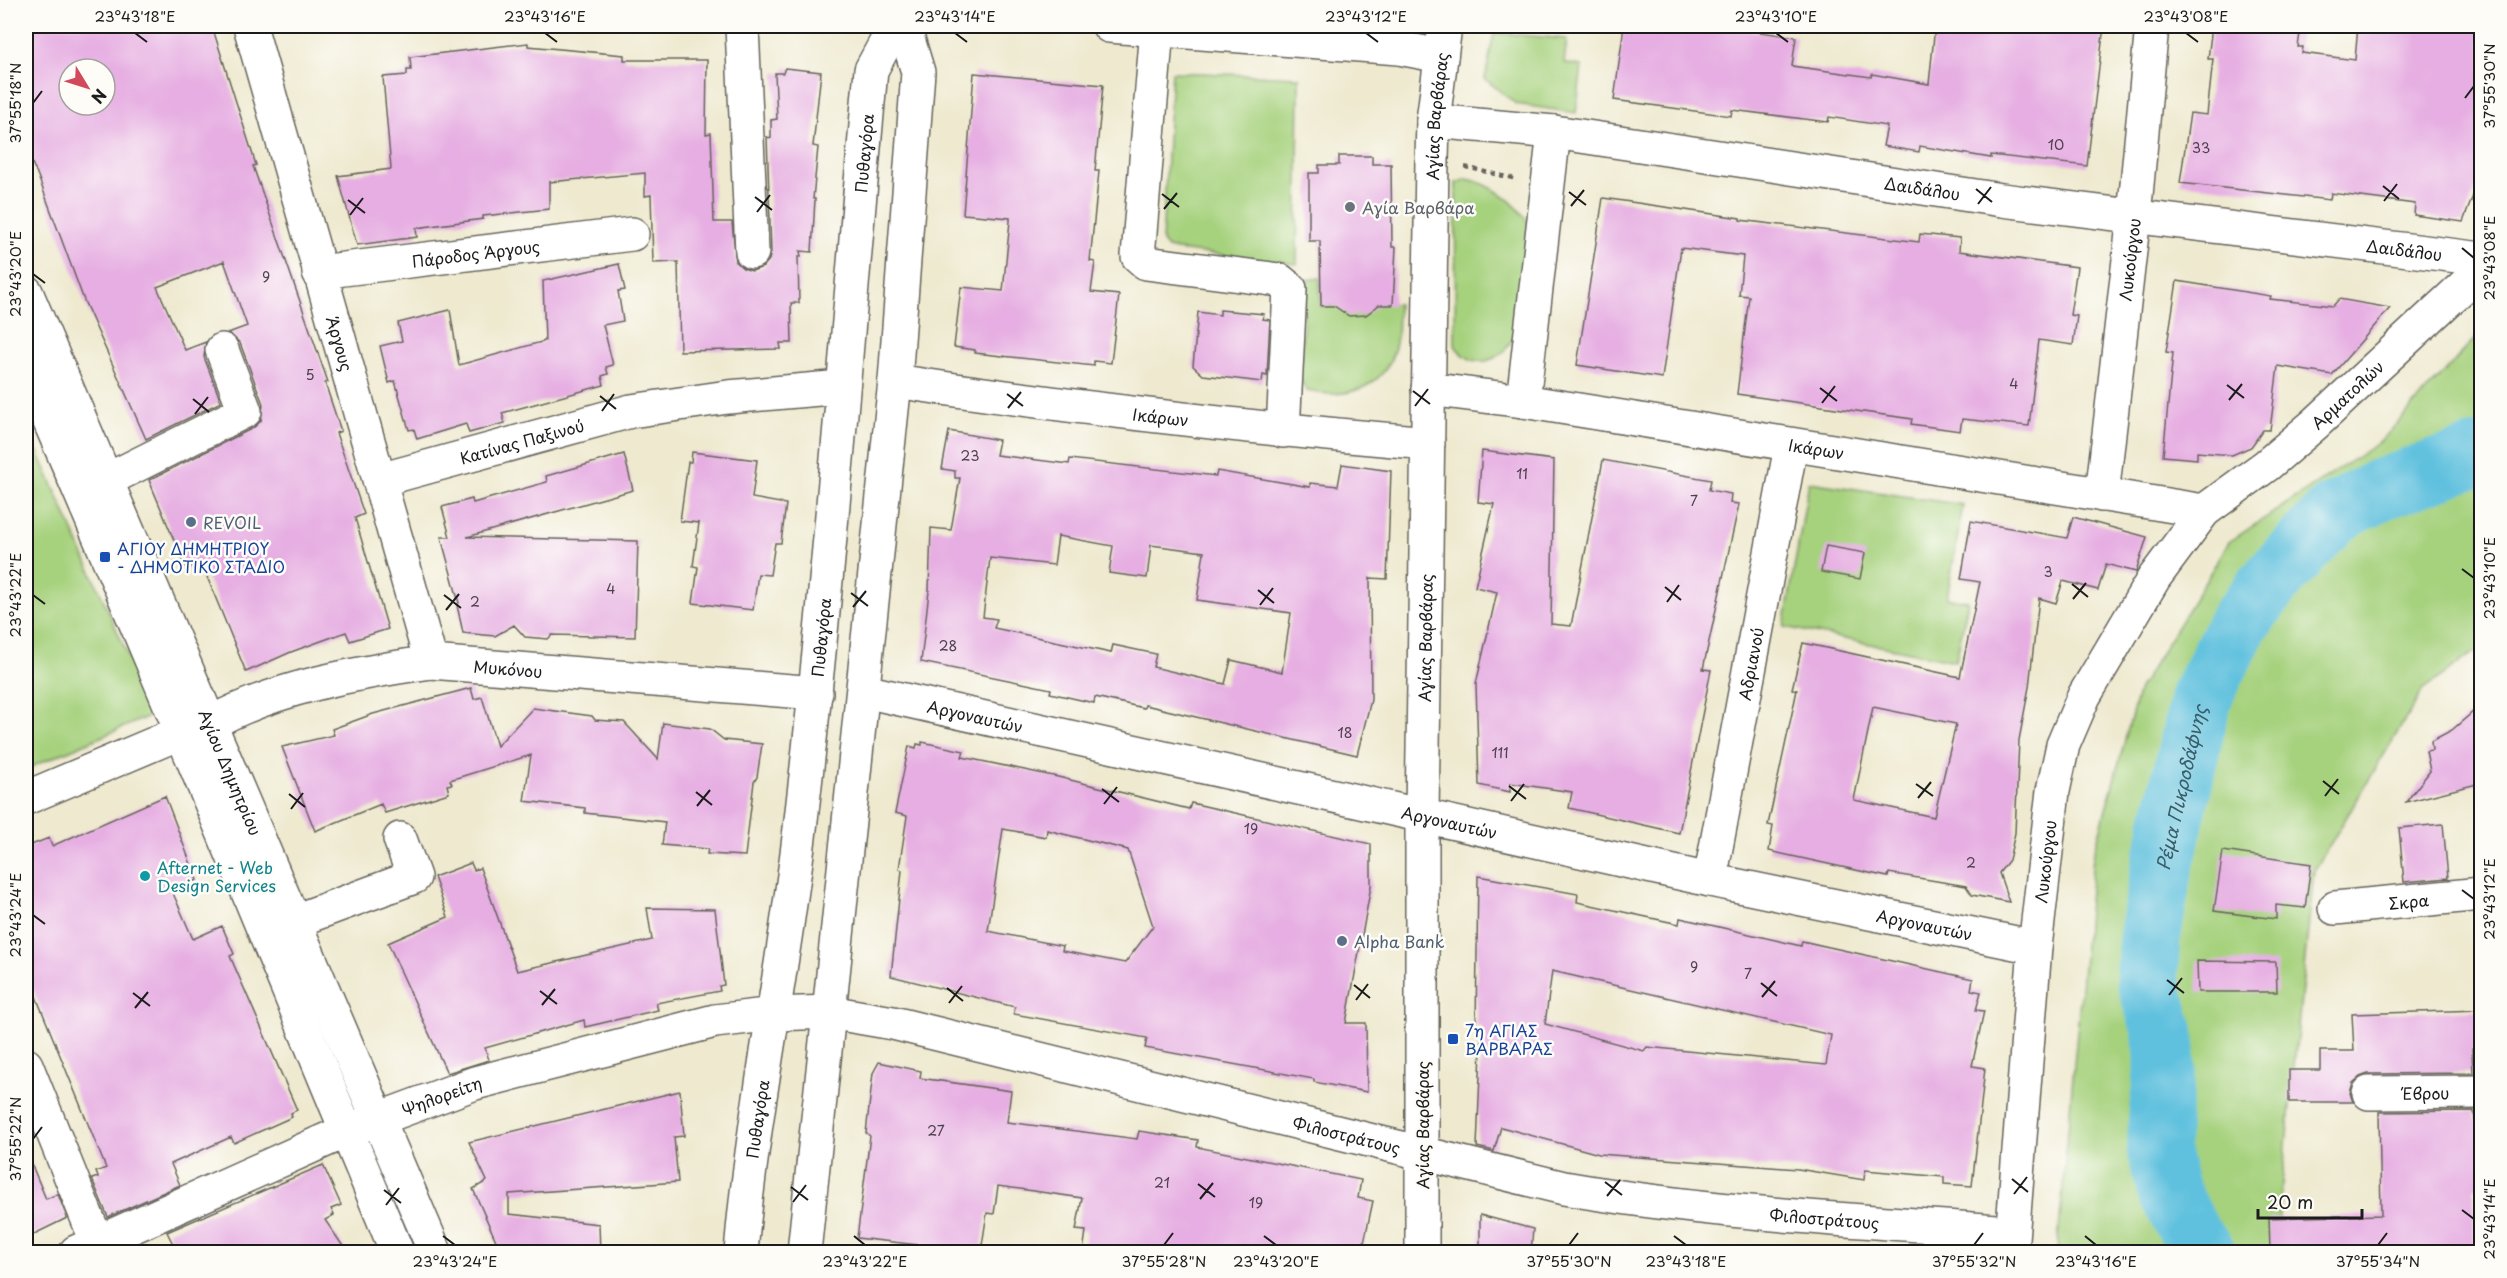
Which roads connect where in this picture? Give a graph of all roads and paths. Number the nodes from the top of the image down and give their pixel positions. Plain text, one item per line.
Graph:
1 (250, 26) edge
2 (742, 26) edge
3 (895, 26) edge
4 (904, 26) edge
5 (1109, 26) edge
6 (1118, 26) edge
7 (2152, 26) edge
8 (1157, 28) junction
9 (1443, 41) edge
10 (1433, 121) junction
11 (1554, 132) junction
12 (1432, 160) junction
13 (1548, 186) junction
14 (2134, 216) junction
15 (632, 234) dead end
16 (752, 252) dead end
17 (2481, 259) edge
18 (2481, 269) edge
19 (319, 272) junction
20 (26, 292) edge
21 (222, 350) dead end
22 (26, 367) edge
23 (895, 381) junction
24 (842, 387) junction
25 (1428, 389) junction
26 (1523, 401) junction
27 (1283, 431) junction
28 (1428, 443) junction
29 (1791, 446) junction
30 (107, 480) junction
31 (380, 480) junction
32 (2102, 495) junction
33 (2204, 511) junction
34 (430, 662) junction
35 (864, 691) junction
36 (816, 693) junction
37 (195, 728) junction
38 (26, 798) edge
39 (1422, 814) junction
40 (400, 839) dead end
41 (1710, 880) junction
42 (2481, 894) edge
43 (2335, 908) dead end
44 (295, 920) junction
45 (263, 932) junction
46 (2035, 947) junction
47 (829, 1012) junction
48 (774, 1014) junction
49 (26, 1065) edge
50 (2481, 1092) edge
51 (2369, 1093) dead end
52 (378, 1120) junction
53 (346, 1131) junction
54 (1423, 1154) junction
55 (2011, 1242) edge
56 (91, 1249) edge
57 (397, 1252) edge
58 (435, 1252) edge
59 (741, 1252) edge
60 (804, 1252) edge
61 (1422, 1252) edge

1 - 19 street, Άργους
2 - 16 street
3 - 24 street, Πυθαγόρα
4 - 23 street
5 - 6 street
6 - 8 street
7 - 14 street, Λυκούργου
8 - 9 street
8 - 27 street
9 - 10 street, Αγίας Βαρβάρας
10 - 11 street, Δαιδάλου
10 - 12 street, Αγίας Βαρβάρας
11 - 13 street
11 - 14 street, Δαιδάλου
12 - 13 path
12 - 25 street, Αγίας Βαρβάρας
13 - 26 street
14 - 17 street, Δαιδάλου
14 - 32 street, Λυκούργου
15 - 19 street, Πάροδος Άργους
18 - 33 street, Αρματολών
19 - 31 street, Άργους
20 - 30 street, Αγίου Δημητρίου
21 - 30 street
22 - 37 street, Αγίου Δημητρίου
23 - 27 street, Ικάρων
23 - 35 street
24 - 31 street, Κατίνας Παξινού
24 - 36 street, Πυθαγόρα
25 - 26 street, Ικάρων
25 - 28 street, Αγίας Βαρβάρας
26 - 29 street, Ικάρων
27 - 28 street, Ικάρων
28 - 39 street, Αγίας Βαρβάρας
29 - 32 street, Ικάρων
29 - 41 street, Αδριανού
30 - 37 street, Αγίου Δημητρίου
31 - 34 street, Άργους
32 - 33 street, Ικάρων
33 - 46 street, Λυκούργου
34 - 36 street, Μυκόνου
34 - 37 street, Μυκόνου
35 - 39 street, Αργοναυτών
35 - 47 street
36 - 48 street, Πυθαγόρα
37 - 38 street, Μυκόνου
37 - 44 street, Αγίου Δημητρίου
37 - 45 street, Αγίου Δημητρίου
39 - 41 street, Αργοναυτών
39 - 54 street, Αγίας Βαρβάρας
40 - 44 street
41 - 46 street, Αργοναυτών
42 - 43 street, Σκρα
44 - 45 street
44 - 52 street, Αγίου Δημητρίου
45 - 53 street, Αγίου Δημητρίου
46 - 55 street, Λυκούργου
47 - 48 street, Ψηλορείτη
47 - 54 street, Φιλοστράτους
47 - 60 street
48 - 52 street, Ψηλορείτη
48 - 59 street, Πυθαγόρα
49 - 56 street
50 - 51 street, Έβρου
52 - 53 street, Ψηλορείτη
52 - 58 street, Αγίου Δημητρίου
53 - 56 street, Ψηλορείτη
53 - 57 street, Αγίου Δημητρίου
54 - 55 street, Φιλοστράτους
54 - 61 street, Αγίας Βαρβάρας

